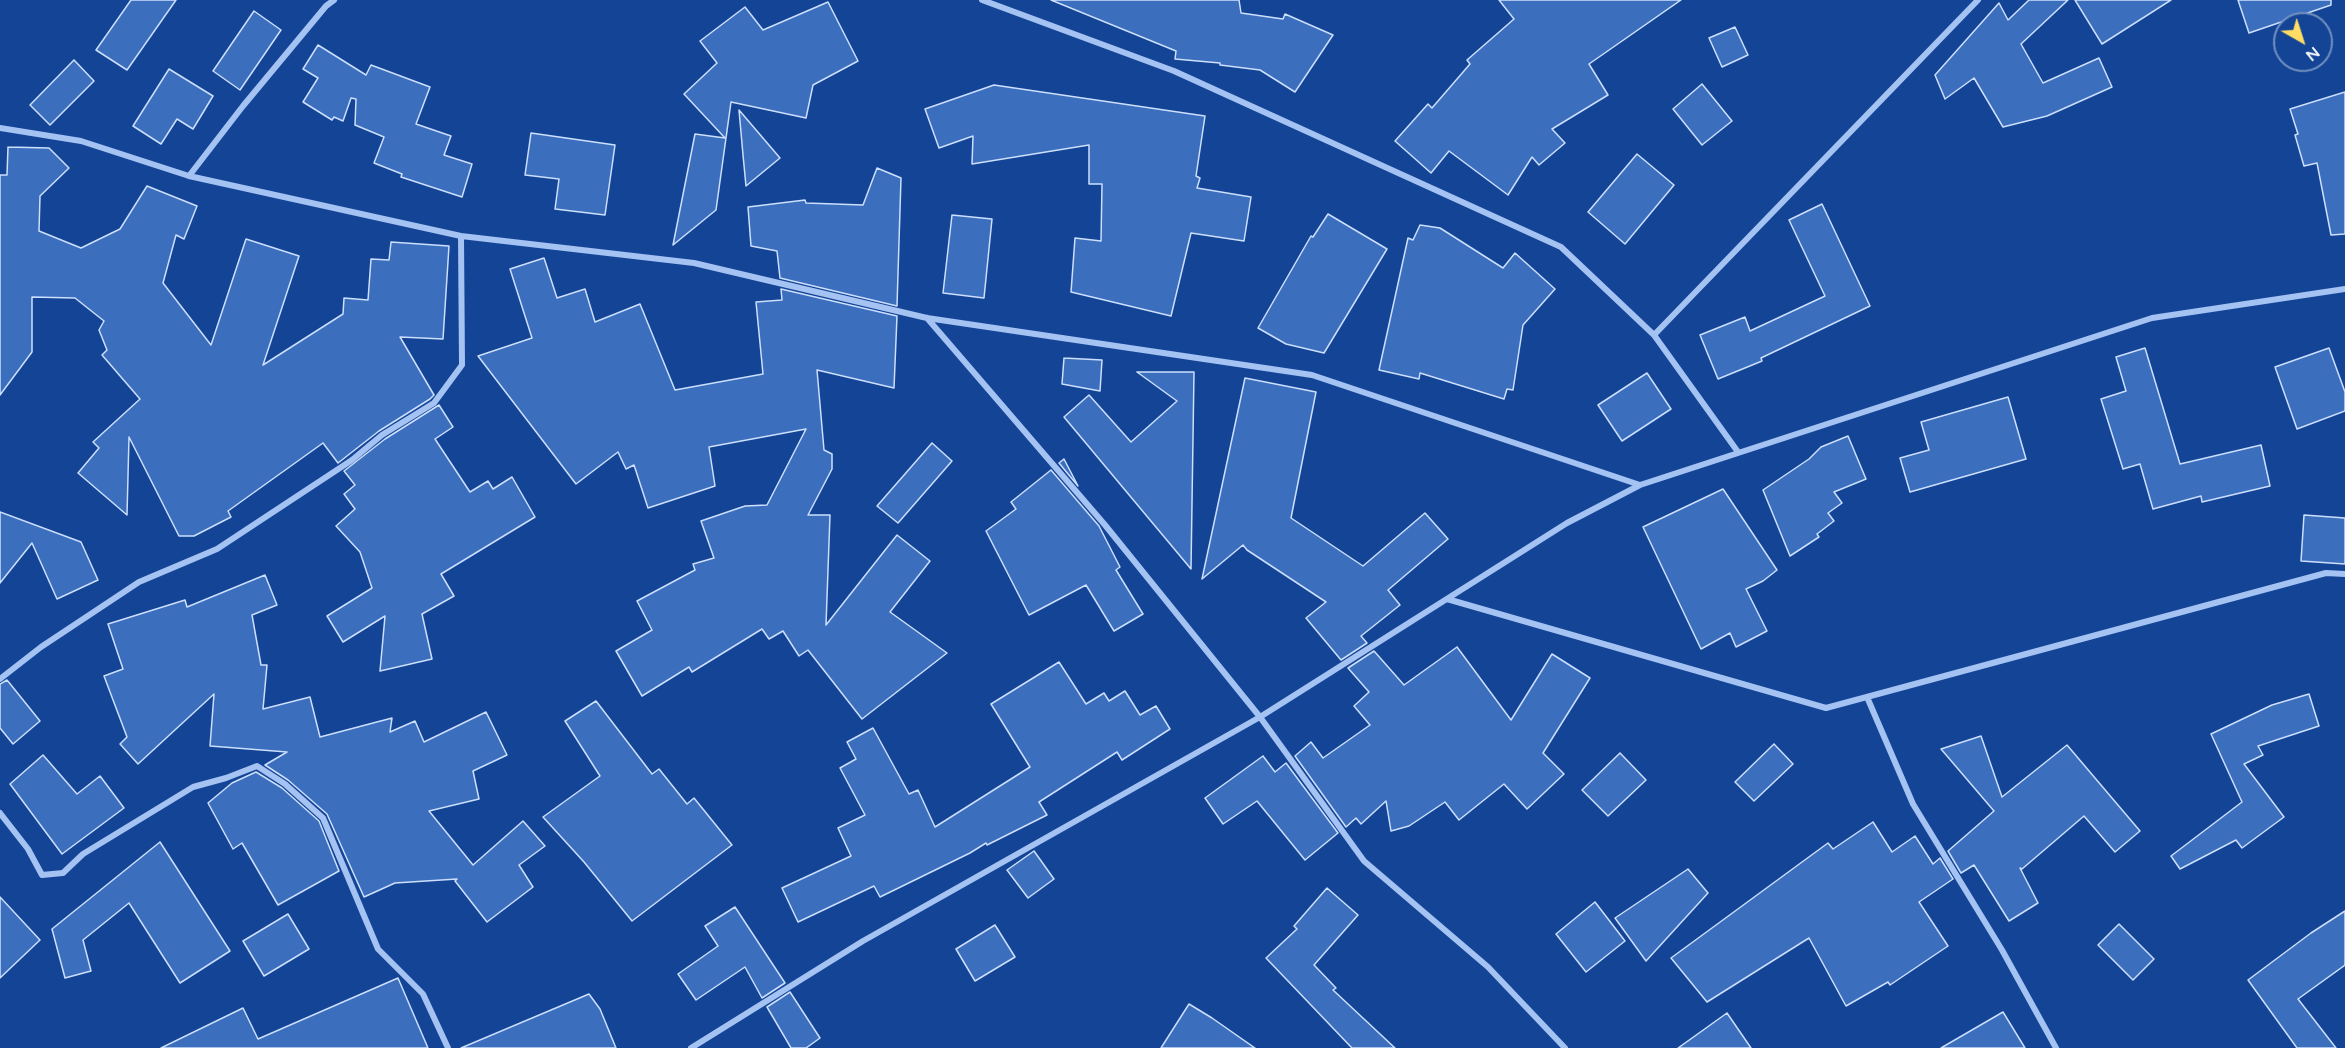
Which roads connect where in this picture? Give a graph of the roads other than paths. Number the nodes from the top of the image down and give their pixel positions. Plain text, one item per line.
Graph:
1 (334, 0) edge
2 (982, 0) edge
3 (1978, 0) edge
4 (0, 128) edge
5 (189, 176) junction
6 (461, 236) junction
7 (2345, 289) edge
8 (927, 318) junction
9 (1654, 335) junction
10 (1738, 452) junction
11 (1640, 485) junction
12 (2345, 574) edge
13 (1447, 599) junction
14 (0, 679) edge
15 (1867, 697) junction
16 (1260, 717) junction
17 (0, 813) edge
18 (448, 1048) edge
19 (691, 1048) edge
20 (1565, 1048) edge
21 (2056, 1048) edge

1 - 5 street
2 - 9 street
3 - 9 street
4 - 5 street
5 - 6 street
6 - 8 street
6 - 14 street
7 - 10 street
8 - 11 street
8 - 16 street
9 - 10 street
10 - 11 street
11 - 13 street
12 - 15 street
13 - 15 street
13 - 16 street
15 - 21 street
16 - 19 street
16 - 20 street
17 - 18 street

